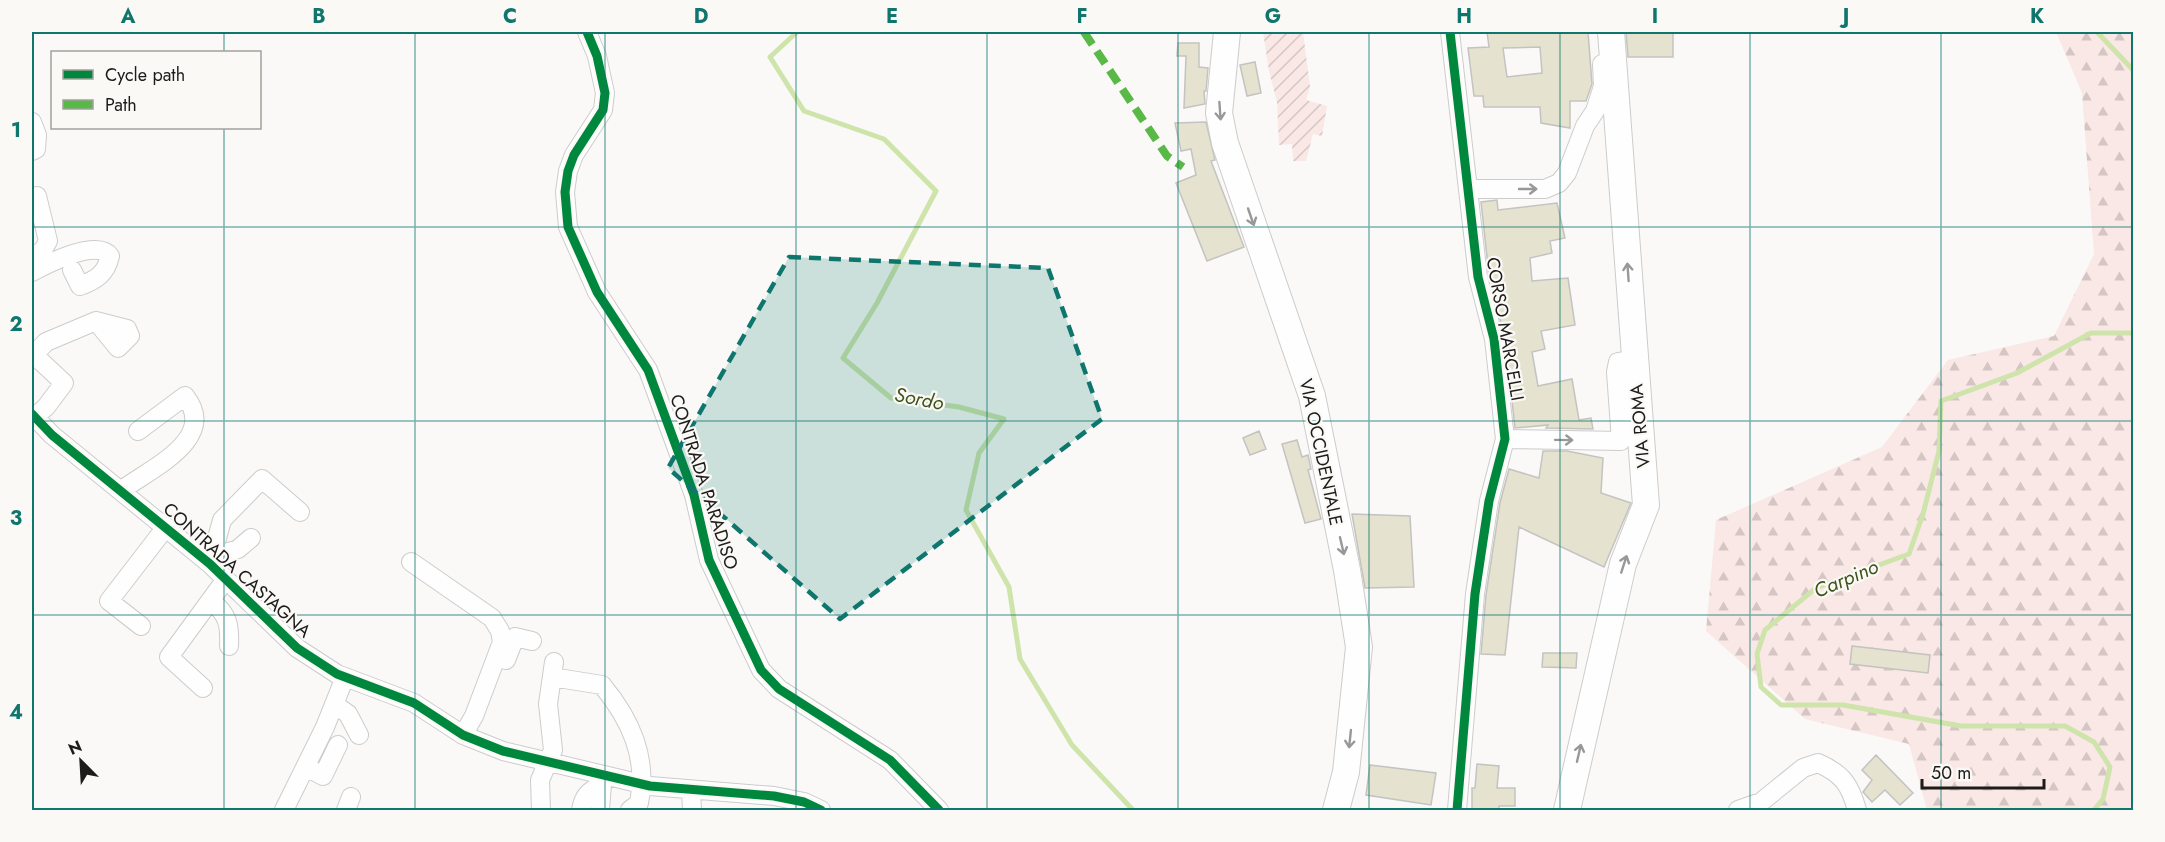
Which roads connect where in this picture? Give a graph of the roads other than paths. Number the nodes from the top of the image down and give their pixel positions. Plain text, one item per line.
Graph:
1 (587, 32) edge
2 (1227, 32) edge
3 (1450, 32) edge
4 (1600, 32) edge
5 (1611, 32) edge
6 (32, 122) edge
7 (32, 151) edge
8 (1470, 189) junction
9 (32, 198) edge
10 (32, 258) edge
11 (32, 272) edge
12 (78, 285) dead end
13 (96, 321) dead end
14 (32, 356) edge
15 (1635, 359) junction
16 (32, 417) edge
17 (138, 431) dead end
18 (1505, 439) junction
19 (122, 490) junction
20 (300, 512) dead end
21 (166, 526) junction
22 (252, 538) dead end
23 (212, 560) junction
24 (411, 562) dead end
25 (226, 579) junction
26 (211, 601) junction
27 (141, 626) dead end
28 (532, 641) dead end
29 (229, 646) dead end
30 (345, 677) junction
31 (203, 688) dead end
32 (334, 704) junction
33 (359, 735) dead end
34 (470, 738) junction
35 (338, 745) dead end
36 (548, 762) junction
37 (306, 767) junction
38 (605, 780) junction
39 (642, 784) junction
40 (691, 790) junction
41 (284, 810) edge
42 (541, 810) edge
43 (581, 810) edge
44 (600, 810) edge
45 (630, 810) edge
46 (693, 810) edge
47 (821, 810) edge
48 (939, 810) edge
49 (1336, 810) edge
50 (1457, 810) edge
51 (1566, 810) edge
52 (1738, 810) edge
53 (1857, 810) edge

1 - 48 street, CONTRADA PARADISO
2 -> 49 main road, VIA OCCIDENTALE
3 - 8 street, CORSO MARCELLI
8 -> 4 street
15 -> 5 main road, VIA ROMA
6 - 7 street
8 - 18 street, CORSO MARCELLI
9 - 10 street
11 - 12 street
13 - 14 street
14 - 16 street
18 -> 15 street
51 -> 15 main road, VIA ROMA
16 - 19 street, CONTRADA CASTAGNA
17 - 19 street
18 - 50 street, CORSO MARCELLI
19 - 21 street, CONTRADA CASTAGNA
20 - 23 street
21 - 23 street, CONTRADA CASTAGNA
21 - 27 street
22 - 23 street
23 - 25 street, CONTRADA CASTAGNA
24 - 34 street
25 - 26 street
25 - 30 street, CONTRADA CASTAGNA
26 - 29 street
26 - 31 street
28 - 34 street
30 - 32 street
30 - 34 street, CONTRADA CASTAGNA
32 - 33 street
32 - 37 street
34 - 36 street, CONTRADA CASTAGNA
35 - 37 street
36 - 38 street, CONTRADA CASTAGNA
36 - 39 street
36 - 42 street
37 - 41 street
38 - 39 street, CONTRADA CASTAGNA
38 - 43 street
38 - 44 street
39 - 40 street, CONTRADA CASTAGNA
39 - 45 street
40 - 46 street
40 - 47 street, CONTRADA CASTAGNA
52 - 53 street

